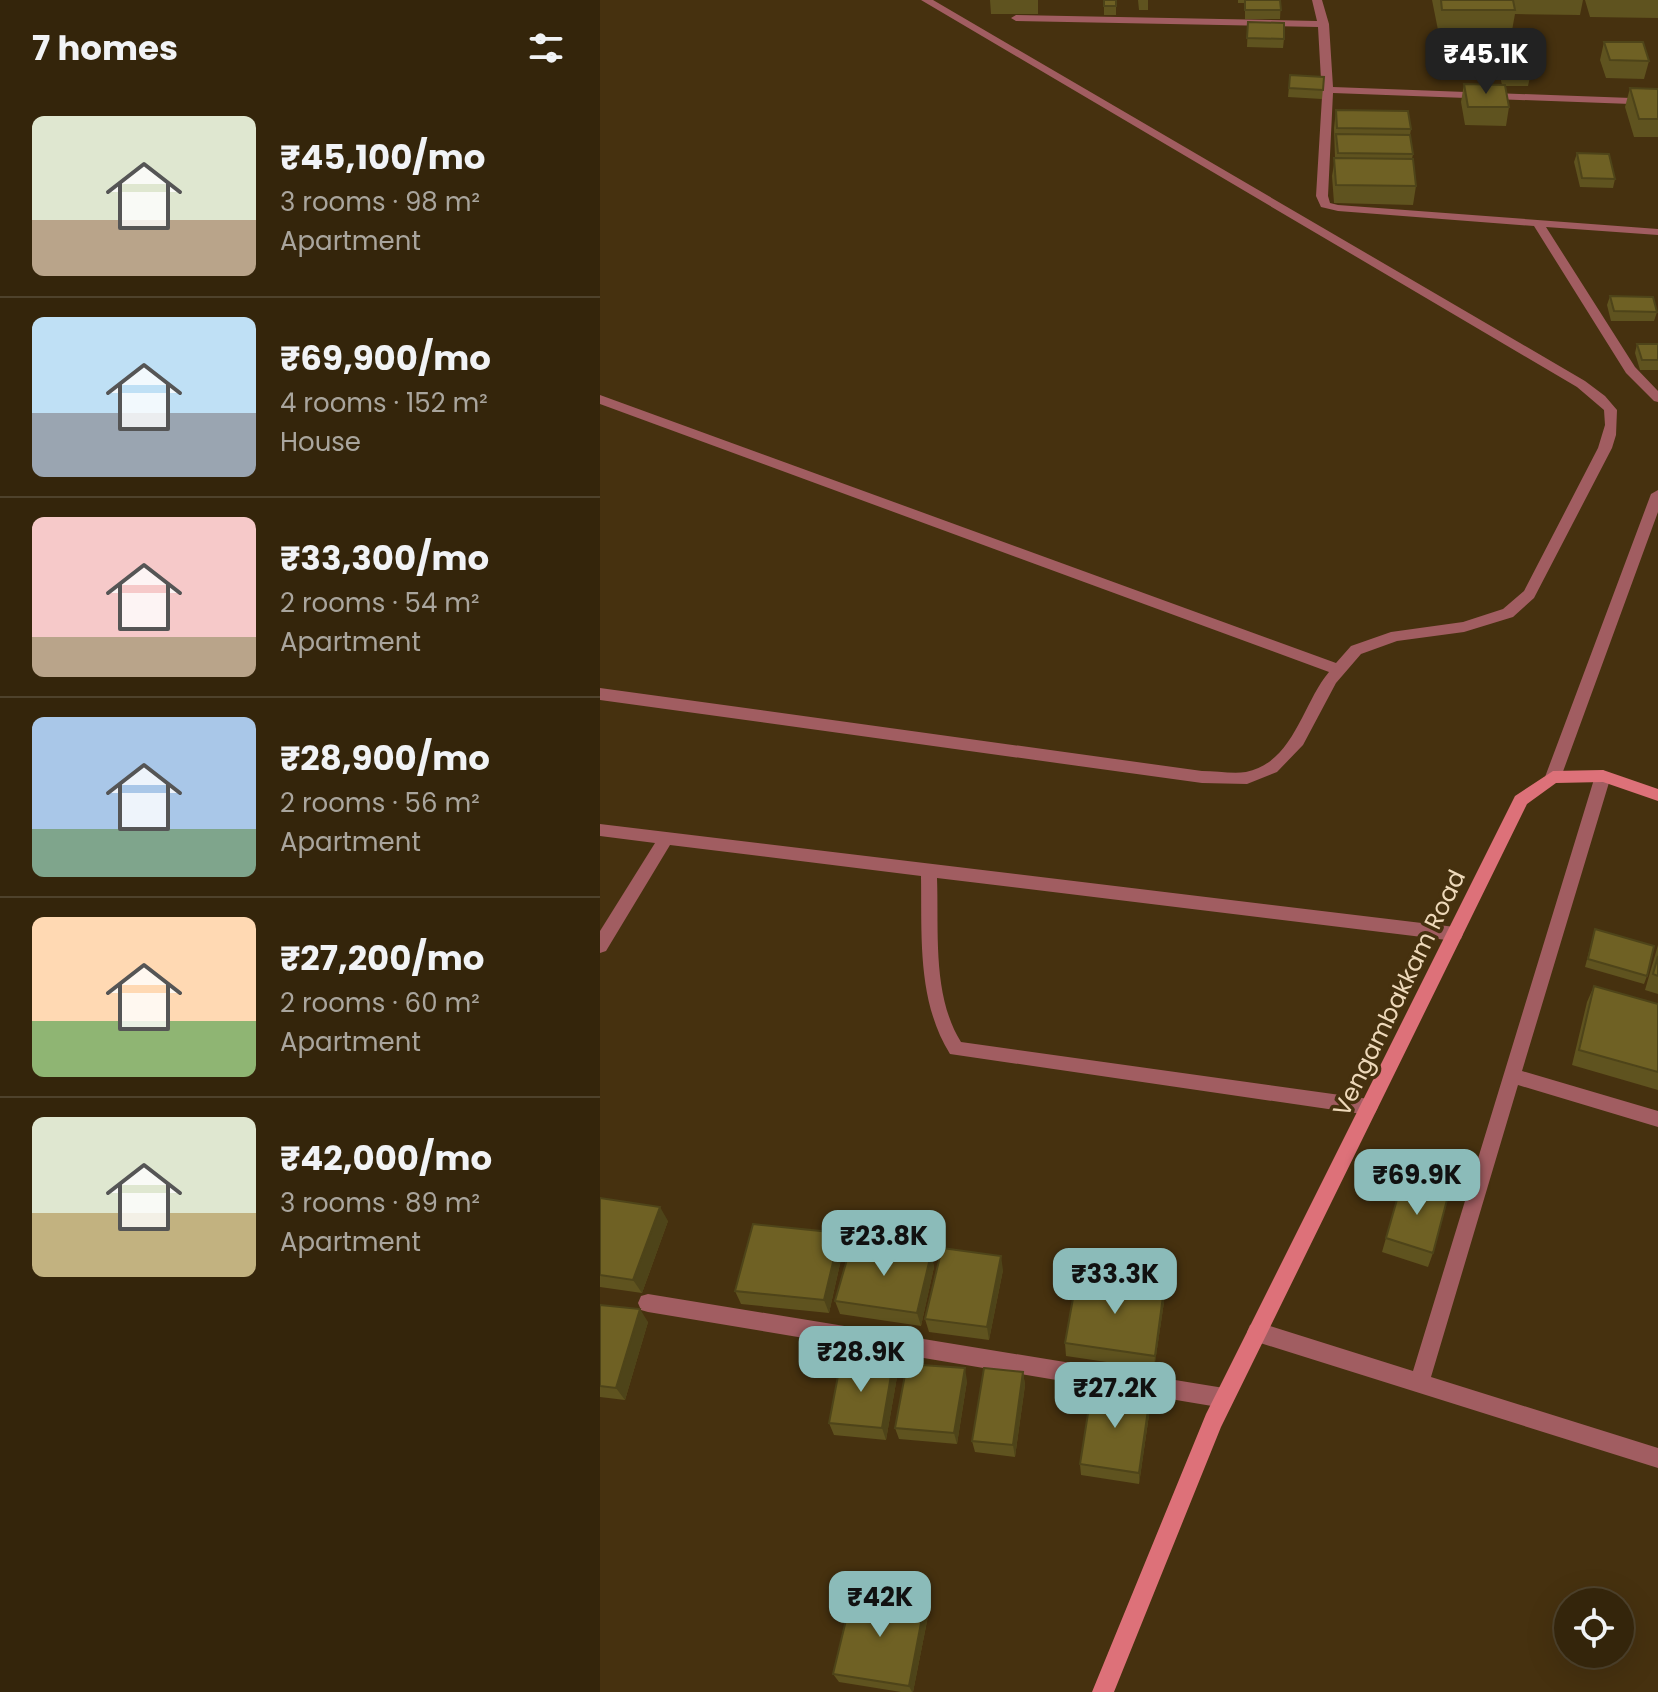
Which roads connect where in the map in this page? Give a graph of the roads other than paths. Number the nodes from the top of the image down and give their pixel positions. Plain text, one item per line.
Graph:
1 (926, 0) edge
2 (1317, 0) edge
3 (1016, 18) dead end
4 (1324, 24) junction
5 (1329, 90) junction
6 (1658, 102) edge
7 (1538, 223) junction
8 (1658, 232) edge
9 (1658, 398) edge
10 (600, 399) edge
11 (1658, 494) edge
12 (1339, 670) junction
13 (600, 694) edge
14 (1603, 776) junction
15 (1553, 777) junction
16 (1658, 795) edge
17 (600, 830) edge
18 (666, 838) junction
19 (929, 869) junction
20 (1455, 934) junction
21 (600, 946) edge
22 (1513, 1076) junction
23 (1369, 1107) junction
24 (1658, 1119) edge
25 (648, 1303) dead end
26 (1257, 1332) junction
27 (1419, 1383) junction
28 (1224, 1398) junction
29 (1658, 1458) edge
30 (1103, 1692) edge

1 - 12 street
2 - 4 street
3 - 4 street
4 - 5 street
5 - 6 street
5 - 7 street
7 - 8 street
7 - 9 street
10 - 12 street
11 - 15 street
12 - 13 street
14 - 15 street
14 - 16 street
14 - 22 street
15 - 20 street, Vengambakkam Road
17 - 18 street
18 - 19 street
18 - 21 street
19 - 20 street
19 - 23 street
20 - 23 street, Vengambakkam Road
22 - 24 street
22 - 27 street
23 - 26 street, Vengambakkam Road
25 - 28 street
26 - 27 street
26 - 28 street, Vengambakkam Road
27 - 29 street
28 - 30 street, Vengambakkam Road

